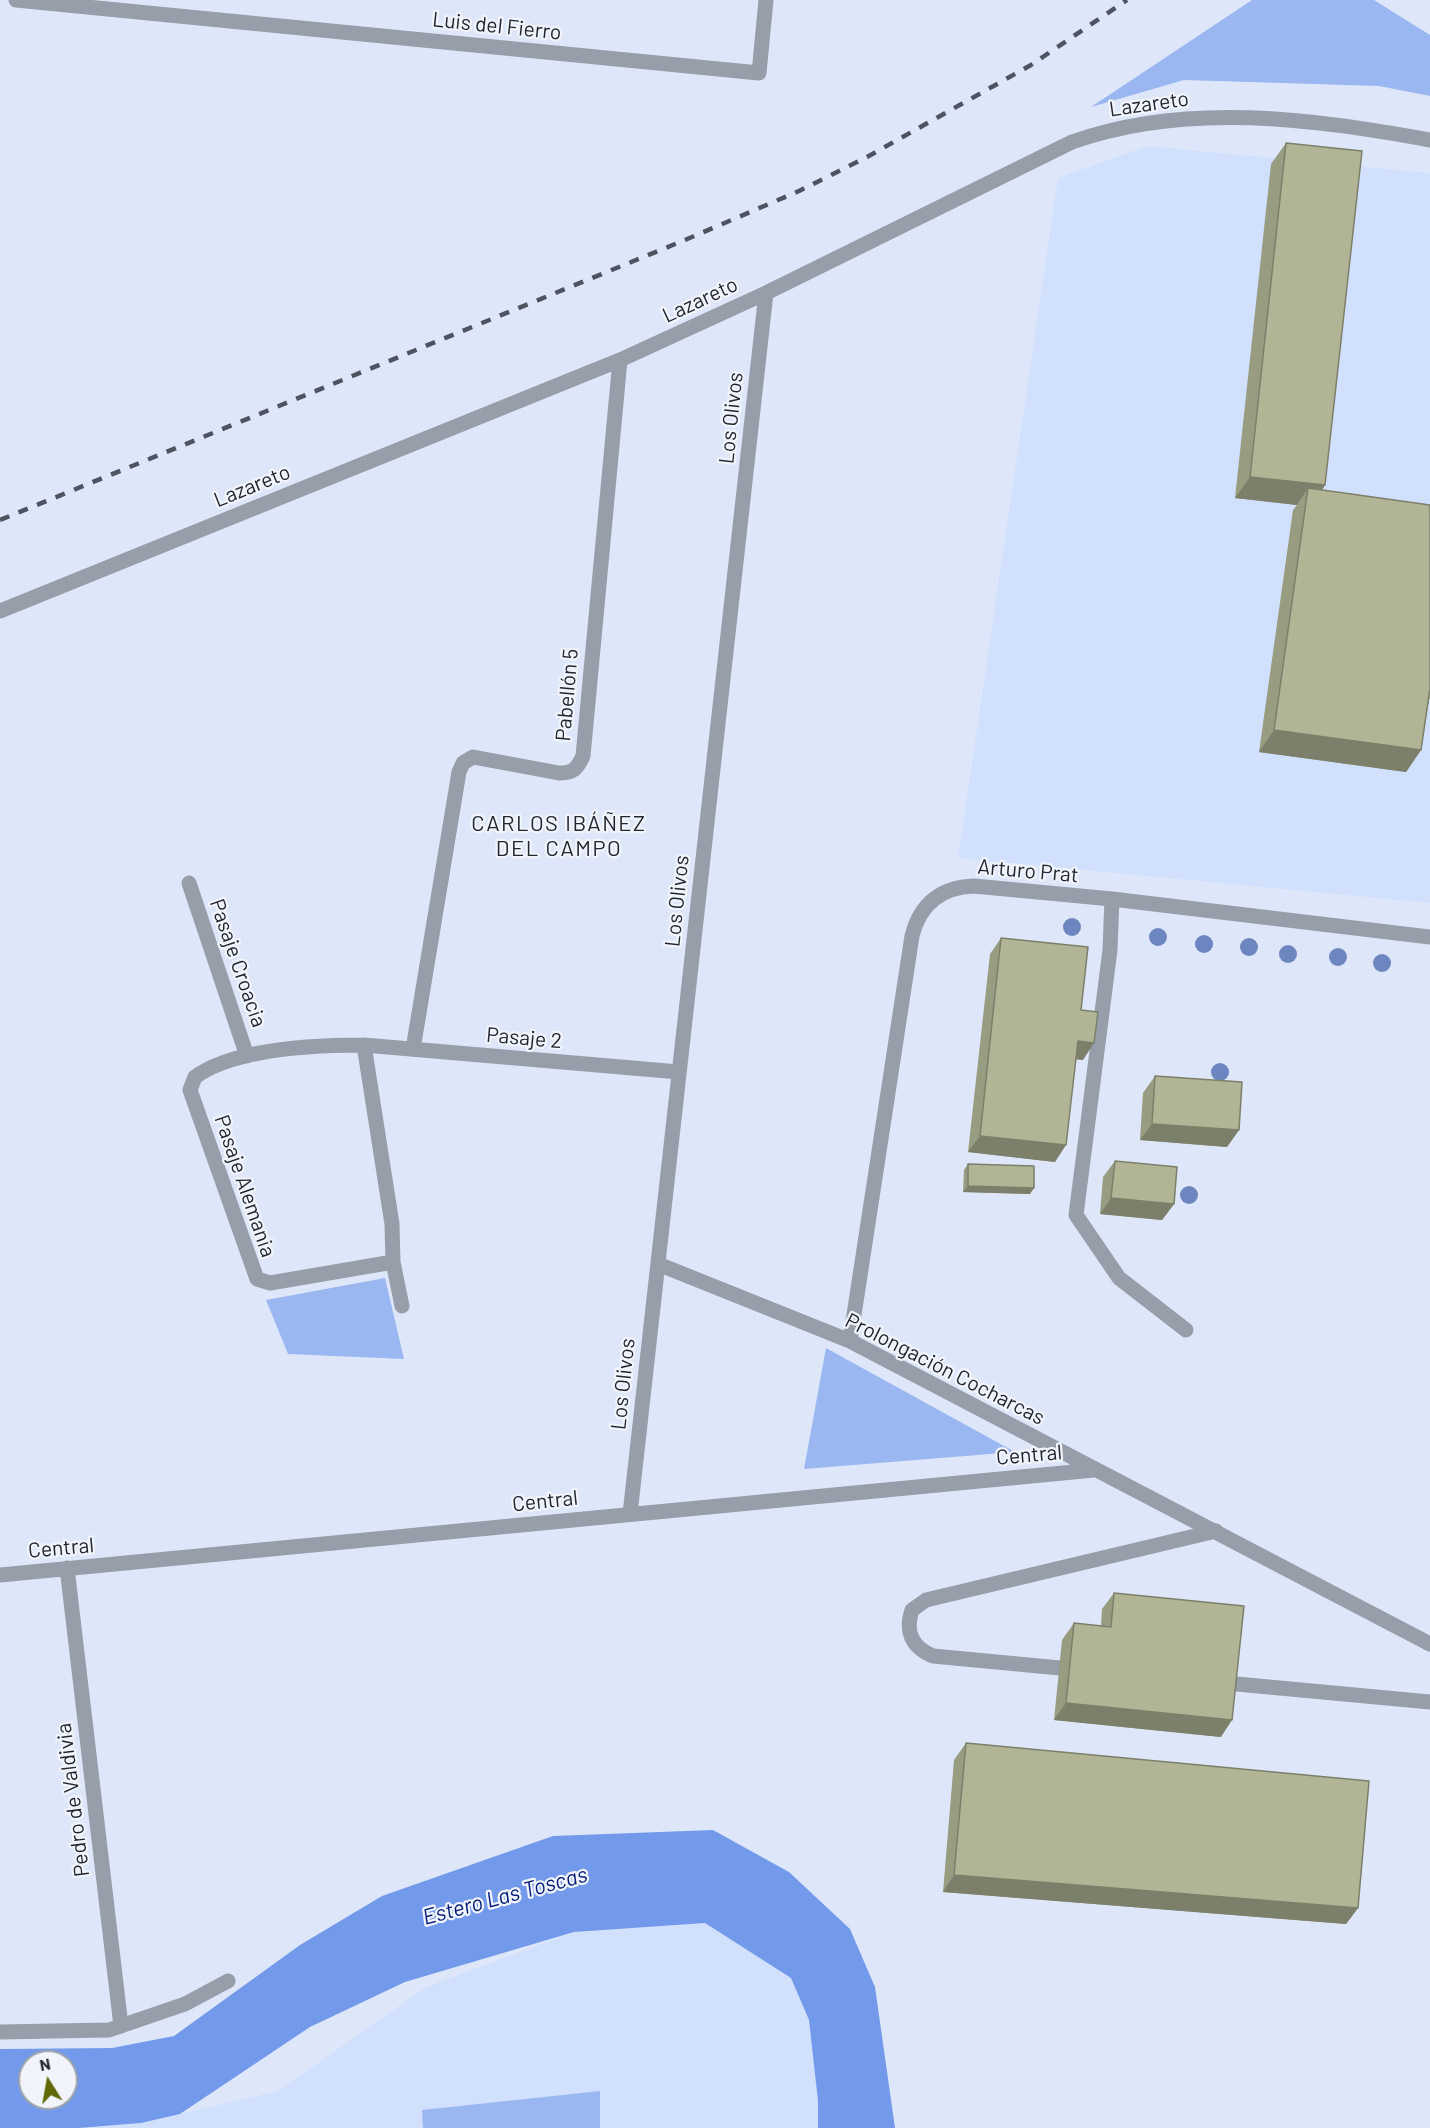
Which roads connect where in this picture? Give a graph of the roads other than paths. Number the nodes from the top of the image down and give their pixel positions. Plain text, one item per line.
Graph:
1 (16, 0) edge
2 (766, 0) edge
3 (1430, 140) edge
4 (766, 293) junction
5 (620, 360) junction
6 (0, 611) edge
7 (189, 883) dead end
8 (1112, 899) junction
9 (1430, 937) edge
10 (364, 1045) junction
11 (413, 1049) junction
12 (247, 1056) junction
13 (679, 1072) junction
14 (195, 1077) joint
15 (393, 1262) junction
16 (658, 1264) junction
17 (402, 1306) dead end
18 (1186, 1330) dead end
19 (850, 1341) junction
20 (1094, 1470) junction
21 (630, 1514) junction
22 (1216, 1531) junction
23 (67, 1568) junction
24 (0, 1575) edge
25 (1430, 1644) edge
26 (1060, 1668) dead end
27 (1226, 1683) edge
28 (1430, 1702) edge
29 (228, 1981) dead end
30 (121, 2026) junction
31 (0, 2032) edge

1 - 2 street, Luis del Fierro
3 - 4 street, Lazareto
4 - 5 street, Lazareto
4 - 13 street, Los Olivos
5 - 6 street, Lazareto
5 - 11 street, Pabellón 5
7 - 12 street, Pasaje Croacia
8 - 9 street, Arturo Prat
8 - 18 street
8 - 19 street, Arturo Prat
10 - 11 street, Pasaje 2
10 - 12 street, Pasaje 2
10 - 15 street
11 - 13 street, Pasaje 2
12 - 14 street, Pasaje 2
13 - 16 street, Los Olivos
14 - 15 street, Pasaje Alemania
15 - 17 street
16 - 19 street, Prolongación Cocharcas
16 - 21 street, Los Olivos
19 - 20 street, Prolongación Cocharcas
20 - 21 street, Central
20 - 22 street, Prolongación Cocharcas
21 - 23 street, Central
22 - 25 street, Prolongación Cocharcas
22 - 26 street
23 - 24 street, Central
23 - 30 street, Pedro de Valdivia
27 - 28 street
29 - 30 street
30 - 31 street

